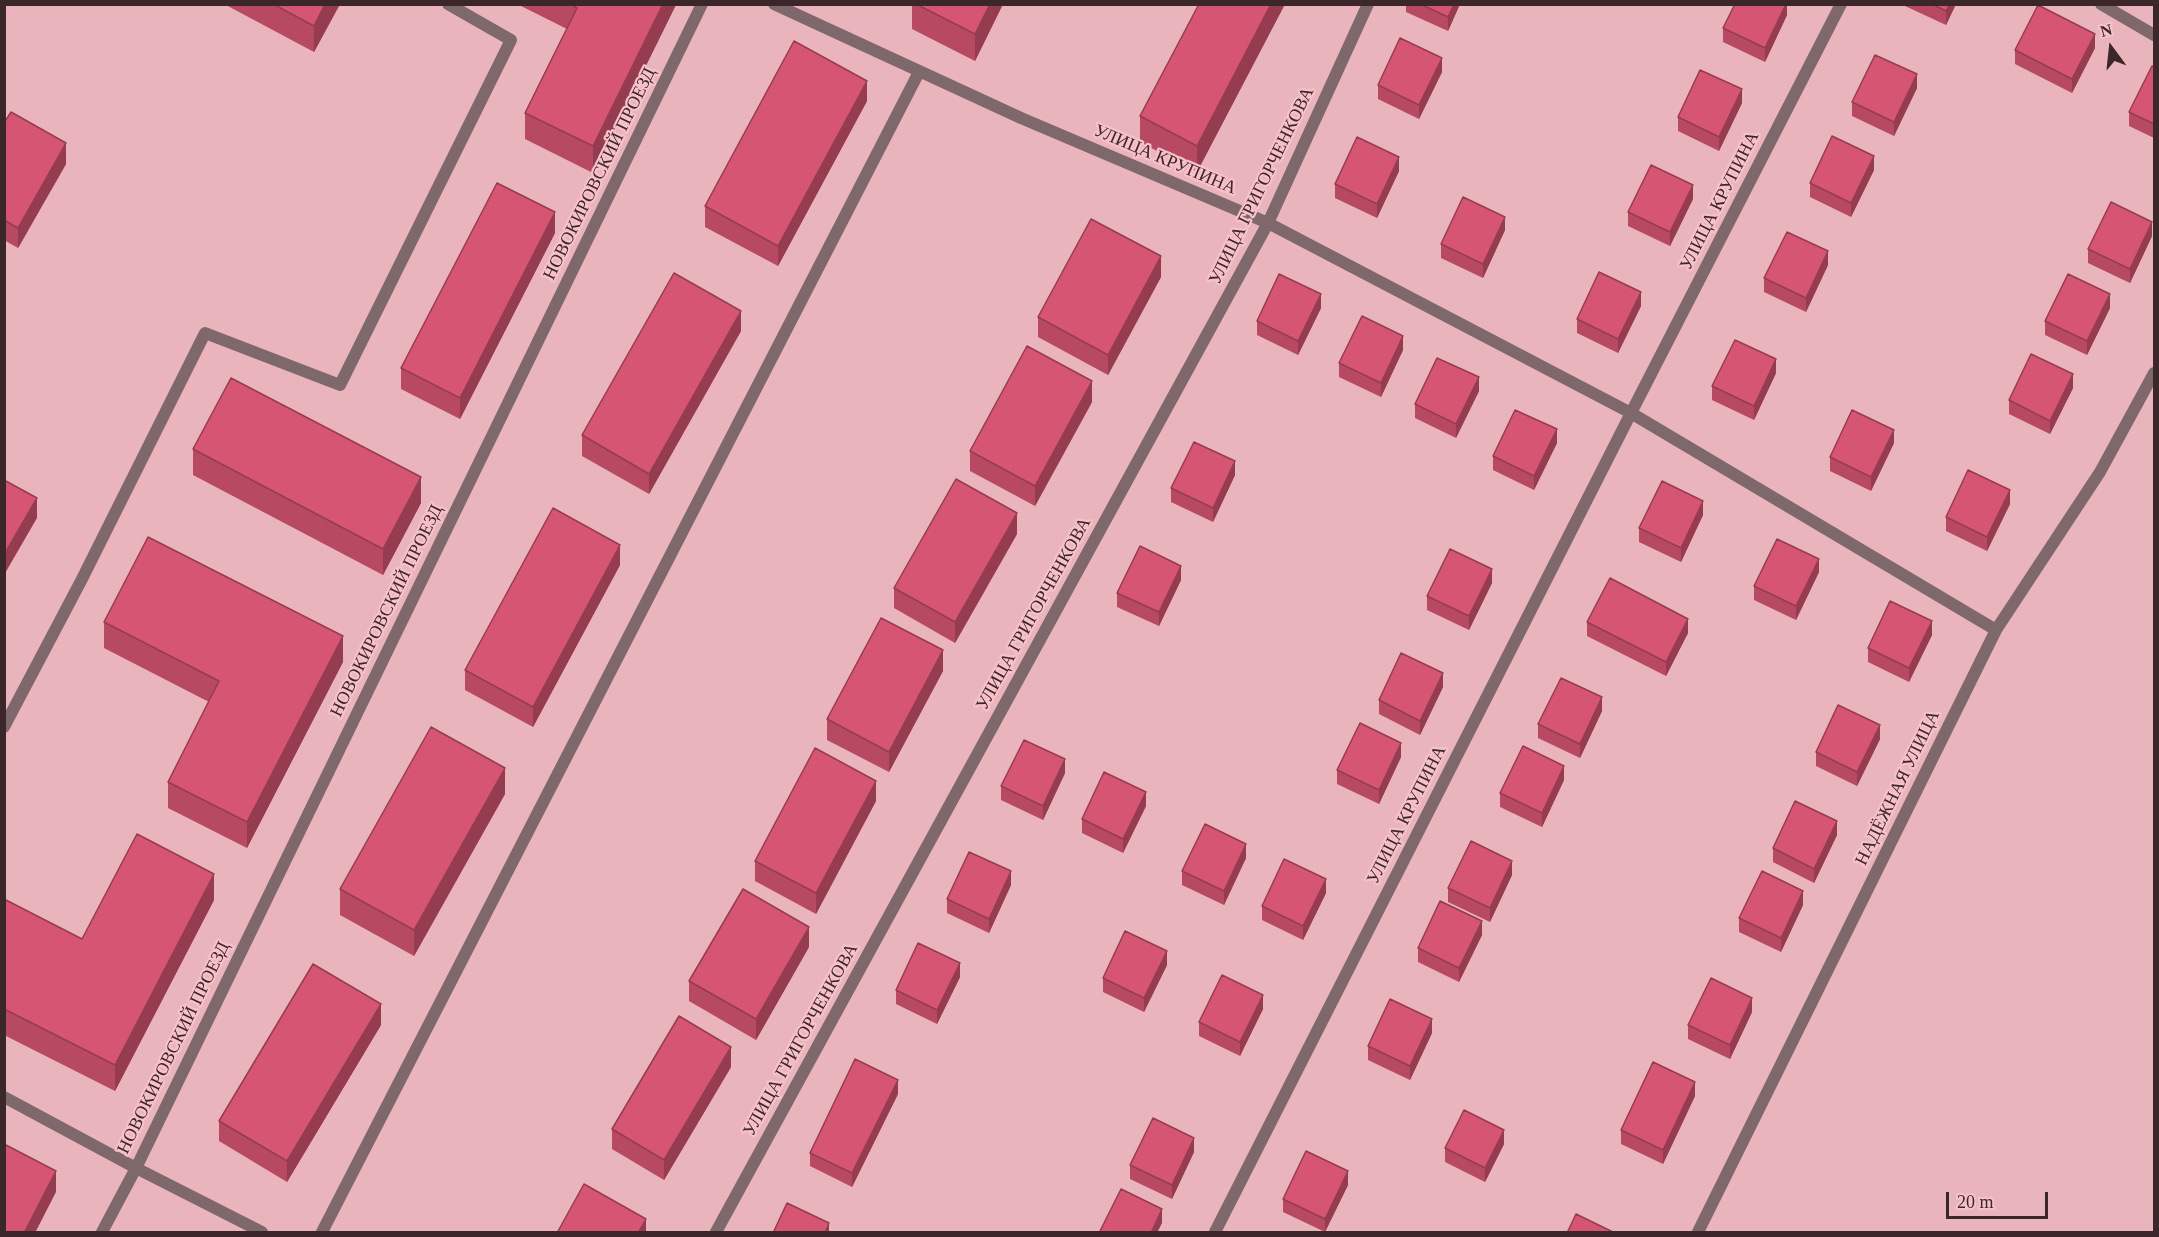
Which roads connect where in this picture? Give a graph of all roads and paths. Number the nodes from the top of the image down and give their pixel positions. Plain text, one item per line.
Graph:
1 (448, 4) edge
2 (702, 4) edge
3 (774, 4) edge
4 (1368, 4) edge
5 (1841, 4) edge
6 (2101, 4) edge
7 (2154, 35) edge
8 (919, 72) junction
9 (1268, 223) junction
10 (2154, 373) edge
11 (1631, 413) junction
12 (1996, 630) junction
13 (4, 727) edge
14 (4, 1097) edge
15 (136, 1168) junction
16 (102, 1233) edge
17 (262, 1233) edge
18 (322, 1233) edge
19 (716, 1233) edge
20 (1215, 1233) edge
21 (1698, 1233) edge

1 - 13 street
2 - 15 street, НОВОКИРОВСКИЙ ПРОЕЗД
3 - 8 street, УЛИЦА КРУПИНА
4 - 9 street, УЛИЦА ГРИГОРЧЕНКОВА
5 - 11 street, УЛИЦА КРУПИНА
6 - 7 street
8 - 9 street, УЛИЦА КРУПИНА
8 - 18 street
9 - 11 street, УЛИЦА КРУПИНА
9 - 19 street, УЛИЦА ГРИГОРЧЕНКОВА
10 - 12 street, НАДЁЖНАЯ УЛИЦА
11 - 12 street, УЛИЦА КРУПИНА
11 - 20 street, УЛИЦА КРУПИНА
12 - 21 street, НАДЁЖНАЯ УЛИЦА
14 - 15 street
15 - 16 street, НОВОКИРОВСКИЙ ПРОЕЗД
15 - 17 street

